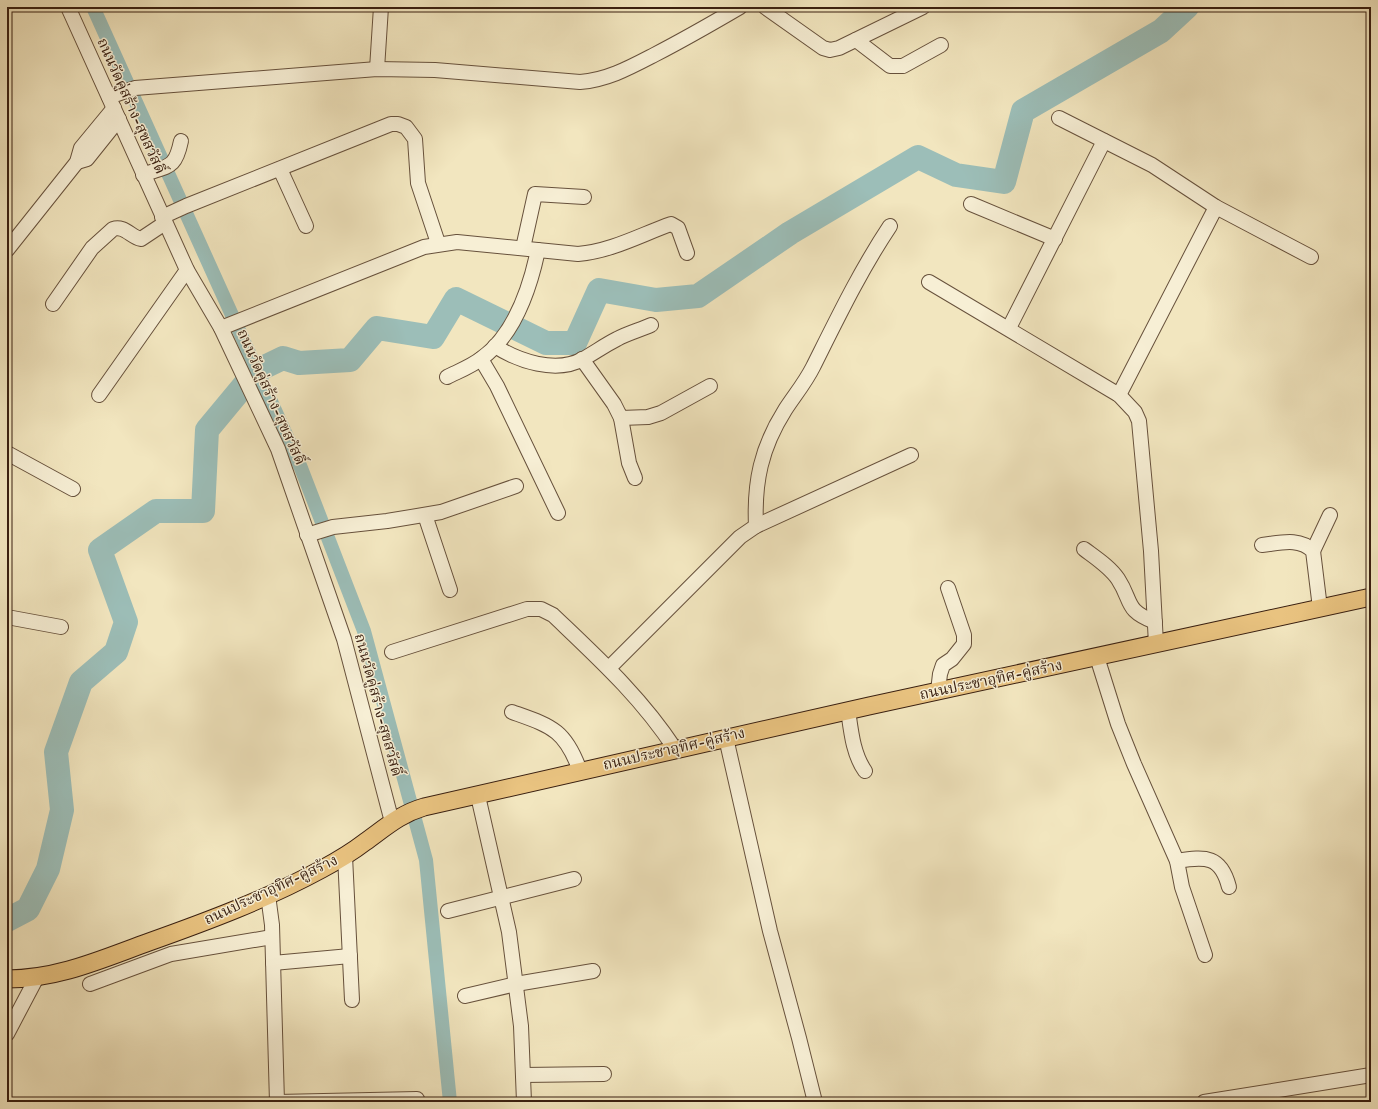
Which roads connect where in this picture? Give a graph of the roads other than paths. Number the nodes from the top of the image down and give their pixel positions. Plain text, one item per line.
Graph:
1 (68, 7) edge
2 (381, 7) edge
3 (740, 7) edge
4 (765, 7) edge
5 (923, 7) edge
6 (856, 40) junction
7 (941, 45) dead end
8 (377, 69) junction
9 (114, 108) junction
10 (1059, 118) dead end
11 (181, 141) dead end
12 (1104, 141) junction
13 (280, 169) junction
14 (154, 171) junction
15 (584, 197) dead end
16 (971, 204) dead end
17 (1216, 207) junction
18 (172, 214) junction
19 (306, 226) dead end
20 (890, 226) dead end
21 (1055, 239) junction
22 (438, 243) junction
23 (523, 248) junction
24 (7, 250) edge
25 (538, 250) junction
26 (687, 253) dead end
27 (1311, 257) dead end
28 (187, 270) junction
29 (929, 282) dead end
30 (52, 304) dead end
31 (651, 325) dead end
32 (221, 328) junction
33 (1009, 328) junction
34 (495, 346) junction
35 (481, 359) junction
36 (582, 359) junction
37 (447, 377) dead end
38 (710, 386) dead end
39 (100, 395) dead end
40 (1119, 395) junction
41 (621, 418) junction
42 (7, 452) edge
43 (911, 455) dead end
44 (636, 478) dead end
45 (516, 486) dead end
46 (73, 489) dead end
47 (558, 513) dead end
48 (425, 515) junction
49 (1330, 515) dead end
50 (756, 526) junction
51 (313, 533) junction
52 (1262, 545) dead end
53 (1084, 549) dead end
54 (1313, 552) junction
55 (948, 588) dead end
56 (450, 590) dead end
57 (1371, 597) edge
58 (1320, 608) junction
59 (7, 617) edge
60 (1155, 622) junction
61 (61, 627) dead end
62 (1156, 644) junction
63 (392, 652) dead end
64 (1097, 657) junction
65 (609, 668) junction
66 (938, 691) junction
67 (848, 710) junction
68 (512, 712) dead end
69 (726, 738) junction
70 (675, 749) junction
71 (580, 771) junction
72 (865, 771) dead end
73 (478, 796) junction
74 (392, 822) junction
75 (345, 856) junction
76 (1177, 861) junction
77 (574, 879) dead end
78 (1229, 887) dead end
79 (268, 895) junction
80 (500, 897) junction
81 (448, 912) dead end
82 (272, 937) junction
83 (1206, 955) dead end
84 (350, 956) junction
85 (273, 963) junction
86 (593, 971) dead end
87 (37, 977) junction
88 (7, 979) edge
89 (90, 984) dead end
90 (516, 984) junction
91 (465, 996) dead end
92 (352, 1000) dead end
93 (7, 1034) edge
94 (604, 1074) dead end
95 (523, 1075) junction
96 (1371, 1075) edge
97 (417, 1099) dead end
98 (277, 1102) edge
99 (524, 1102) edge
100 (814, 1102) edge
101 (1204, 1102) edge

1 - 9 street, ถนนวัดคู่สร้าง-สุขสวัสดิ์
2 - 8 street
3 - 8 street
4 - 6 street
5 - 6 street
6 - 7 street
8 - 9 street
9 - 14 street, ถนนวัดคู่สร้าง-สุขสวัสดิ์
9 - 24 street
10 - 12 street
11 - 14 street
12 - 17 street
12 - 21 street
13 - 18 street
13 - 19 street
13 - 22 street
14 - 18 street, ถนนวัดคู่สร้าง-สุขสวัสดิ์
15 - 23 street
16 - 21 street
17 - 27 street
17 - 40 street
18 - 28 street, ถนนวัดคู่สร้าง-สุขสวัสดิ์
18 - 30 street
20 - 50 street
21 - 33 street
22 - 23 street
22 - 32 street
23 - 25 street
25 - 26 street
25 - 34 street
28 - 32 street, ถนนวัดคู่สร้าง-สุขสวัสดิ์
28 - 39 street
29 - 33 street
31 - 36 street
32 - 51 street, ถนนวัดคู่สร้าง-สุขสวัสดิ์
33 - 40 street
34 - 35 street
34 - 36 street
35 - 37 street
35 - 47 street
36 - 41 street
38 - 41 street
40 - 60 street
41 - 44 street
42 - 46 street
43 - 50 street
45 - 48 street
48 - 51 street
48 - 56 street
49 - 54 street
50 - 65 street
51 - 74 street, ถนนวัดคู่สร้าง-สุขสวัสดิ์
52 - 54 street
53 - 60 street
54 - 58 street
55 - 66 street
57 - 58 main road, ถนนประชาอุทิศ-คู่สร้าง
58 - 62 main road, ถนนประชาอุทิศ-คู่สร้าง
59 - 61 street
60 - 62 street
62 - 64 main road, ถนนประชาอุทิศ-คู่สร้าง
63 - 65 street
64 - 66 main road, ถนนประชาอุทิศ-คู่สร้าง
64 - 76 street
65 - 70 street
66 - 67 main road, ถนนประชาอุทิศ-คู่สร้าง
67 - 69 main road, ถนนประชาอุทิศ-คู่สร้าง
67 - 72 street
68 - 71 street
69 - 70 main road, ถนนประชาอุทิศ-คู่สร้าง
69 - 100 street
70 - 71 main road, ถนนประชาอุทิศ-คู่สร้าง
71 - 73 main road, ถนนประชาอุทิศ-คู่สร้าง
73 - 74 main road, ถนนประชาอุทิศ-คู่สร้าง
73 - 80 street
74 - 75 main road, ถนนประชาอุทิศ-คู่สร้าง
75 - 79 main road, ถนนประชาอุทิศ-คู่สร้าง
75 - 84 street
76 - 78 street
76 - 83 street
77 - 80 street
79 - 82 street
79 - 87 main road, ถนนประชาอุทิศ-คู่สร้าง
80 - 81 street
80 - 90 street
82 - 85 street
82 - 89 street
84 - 85 street
84 - 92 street
85 - 98 street
86 - 90 street
87 - 88 main road, ถนนประชาอุทิศ-คู่สร้าง
87 - 93 street
90 - 91 street
90 - 95 street
94 - 95 street
95 - 99 street
96 - 101 street
97 - 98 street

